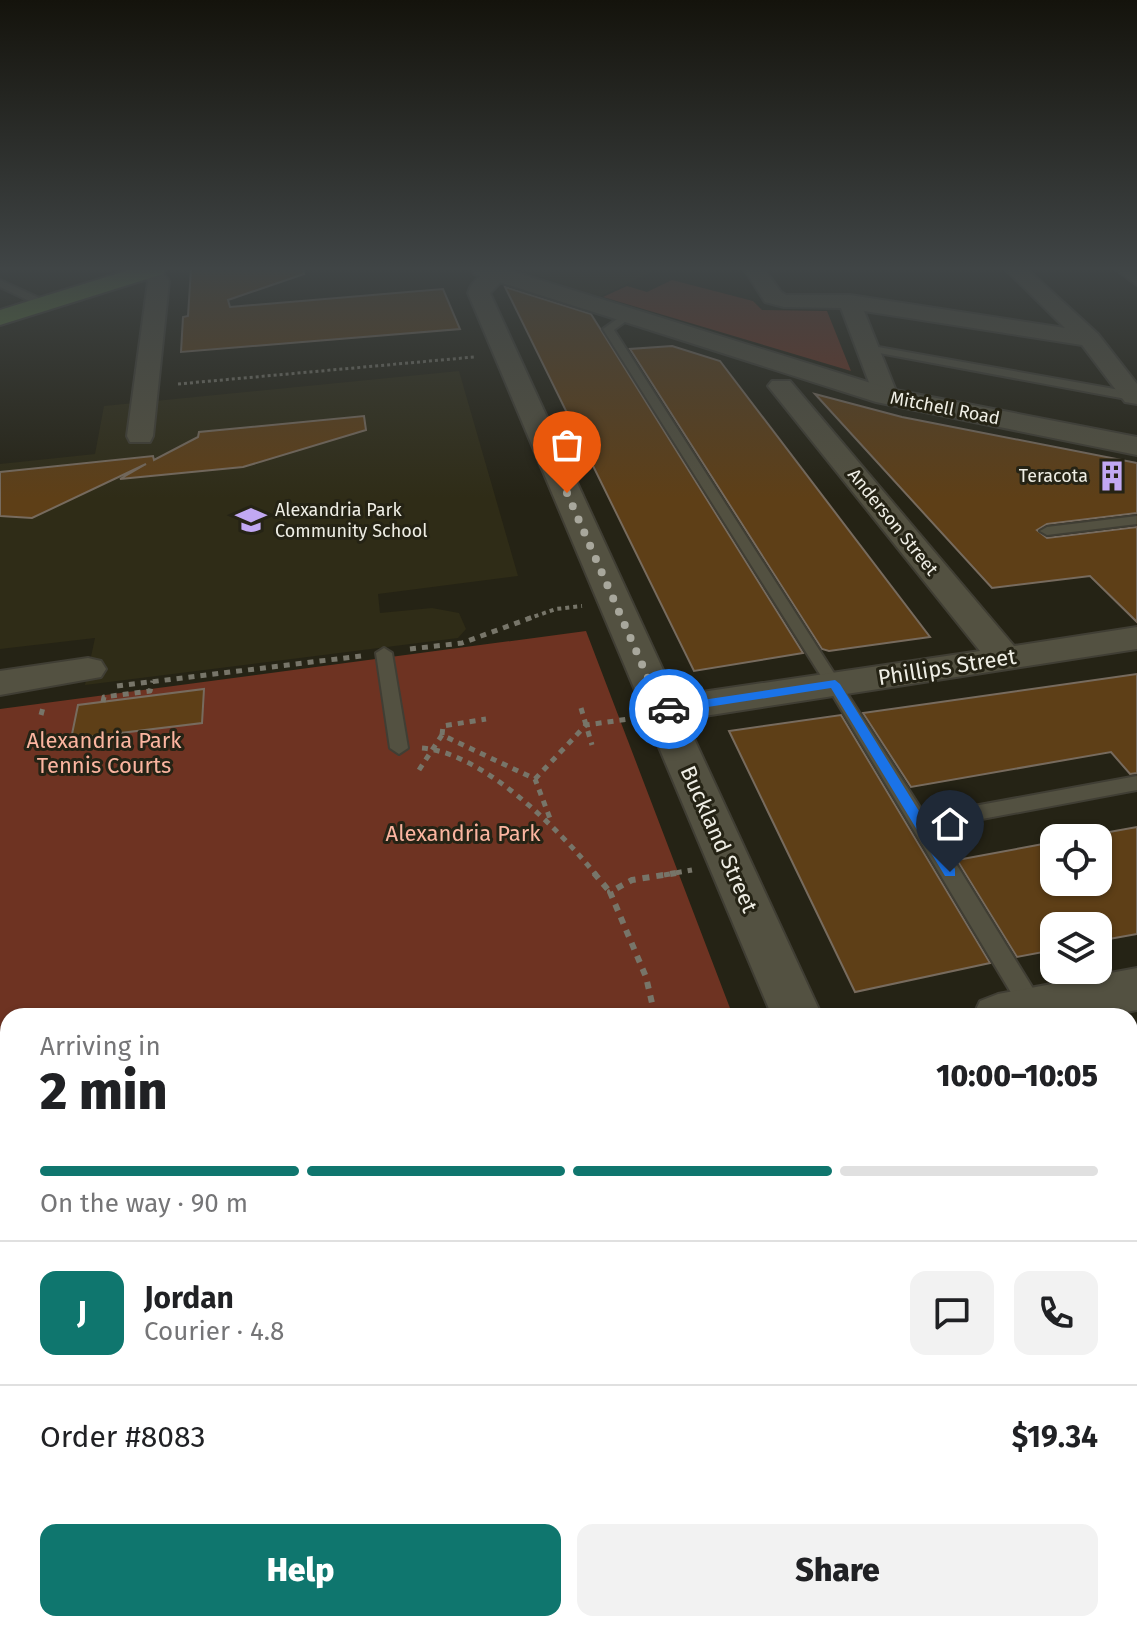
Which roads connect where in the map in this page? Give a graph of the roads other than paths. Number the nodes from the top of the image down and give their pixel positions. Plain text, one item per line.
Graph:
1 (150, 345) edge
2 (501, 345) edge
3 (618, 345) edge
4 (722, 345) edge
5 (866, 345) edge
6 (1095, 345) edge
7 (867, 348) junction
8 (781, 386) dead end
9 (885, 396) junction
10 (1136, 397) edge
11 (140, 436) dead end
12 (1137, 446) edge
13 (1137, 520) edge
14 (1047, 531) dead end
15 (1137, 638) edge
16 (384, 653) road end
17 (1005, 658) junction
18 (0, 683) edge
19 (835, 684) junction
20 (99, 686) road end
21 (646, 714) junction
22 (399, 748) road end
23 (1137, 783) edge
24 (920, 823) junction
25 (1137, 989) edge
26 (793, 1008) edge
27 (1020, 1008) edge
28 (1050, 1008) edge

1 - 11 street
2 - 21 street, Buckland Street
3 - 19 lane
4 - 9 main road, Mitchell Road
5 - 7 street
6 - 10 street
7 - 9 street
7 - 10 lane
8 - 17 street, Anderson Street
9 - 12 main road, Mitchell Road
13 - 14 lane
15 - 17 street, Phillips Street
16 - 22 lane
17 - 19 street, Phillips Street
18 - 20 street
19 - 21 street, Phillips Street
19 - 24 lane
21 - 26 street, Buckland Street
23 - 24 lane
24 - 27 lane
25 - 28 street

